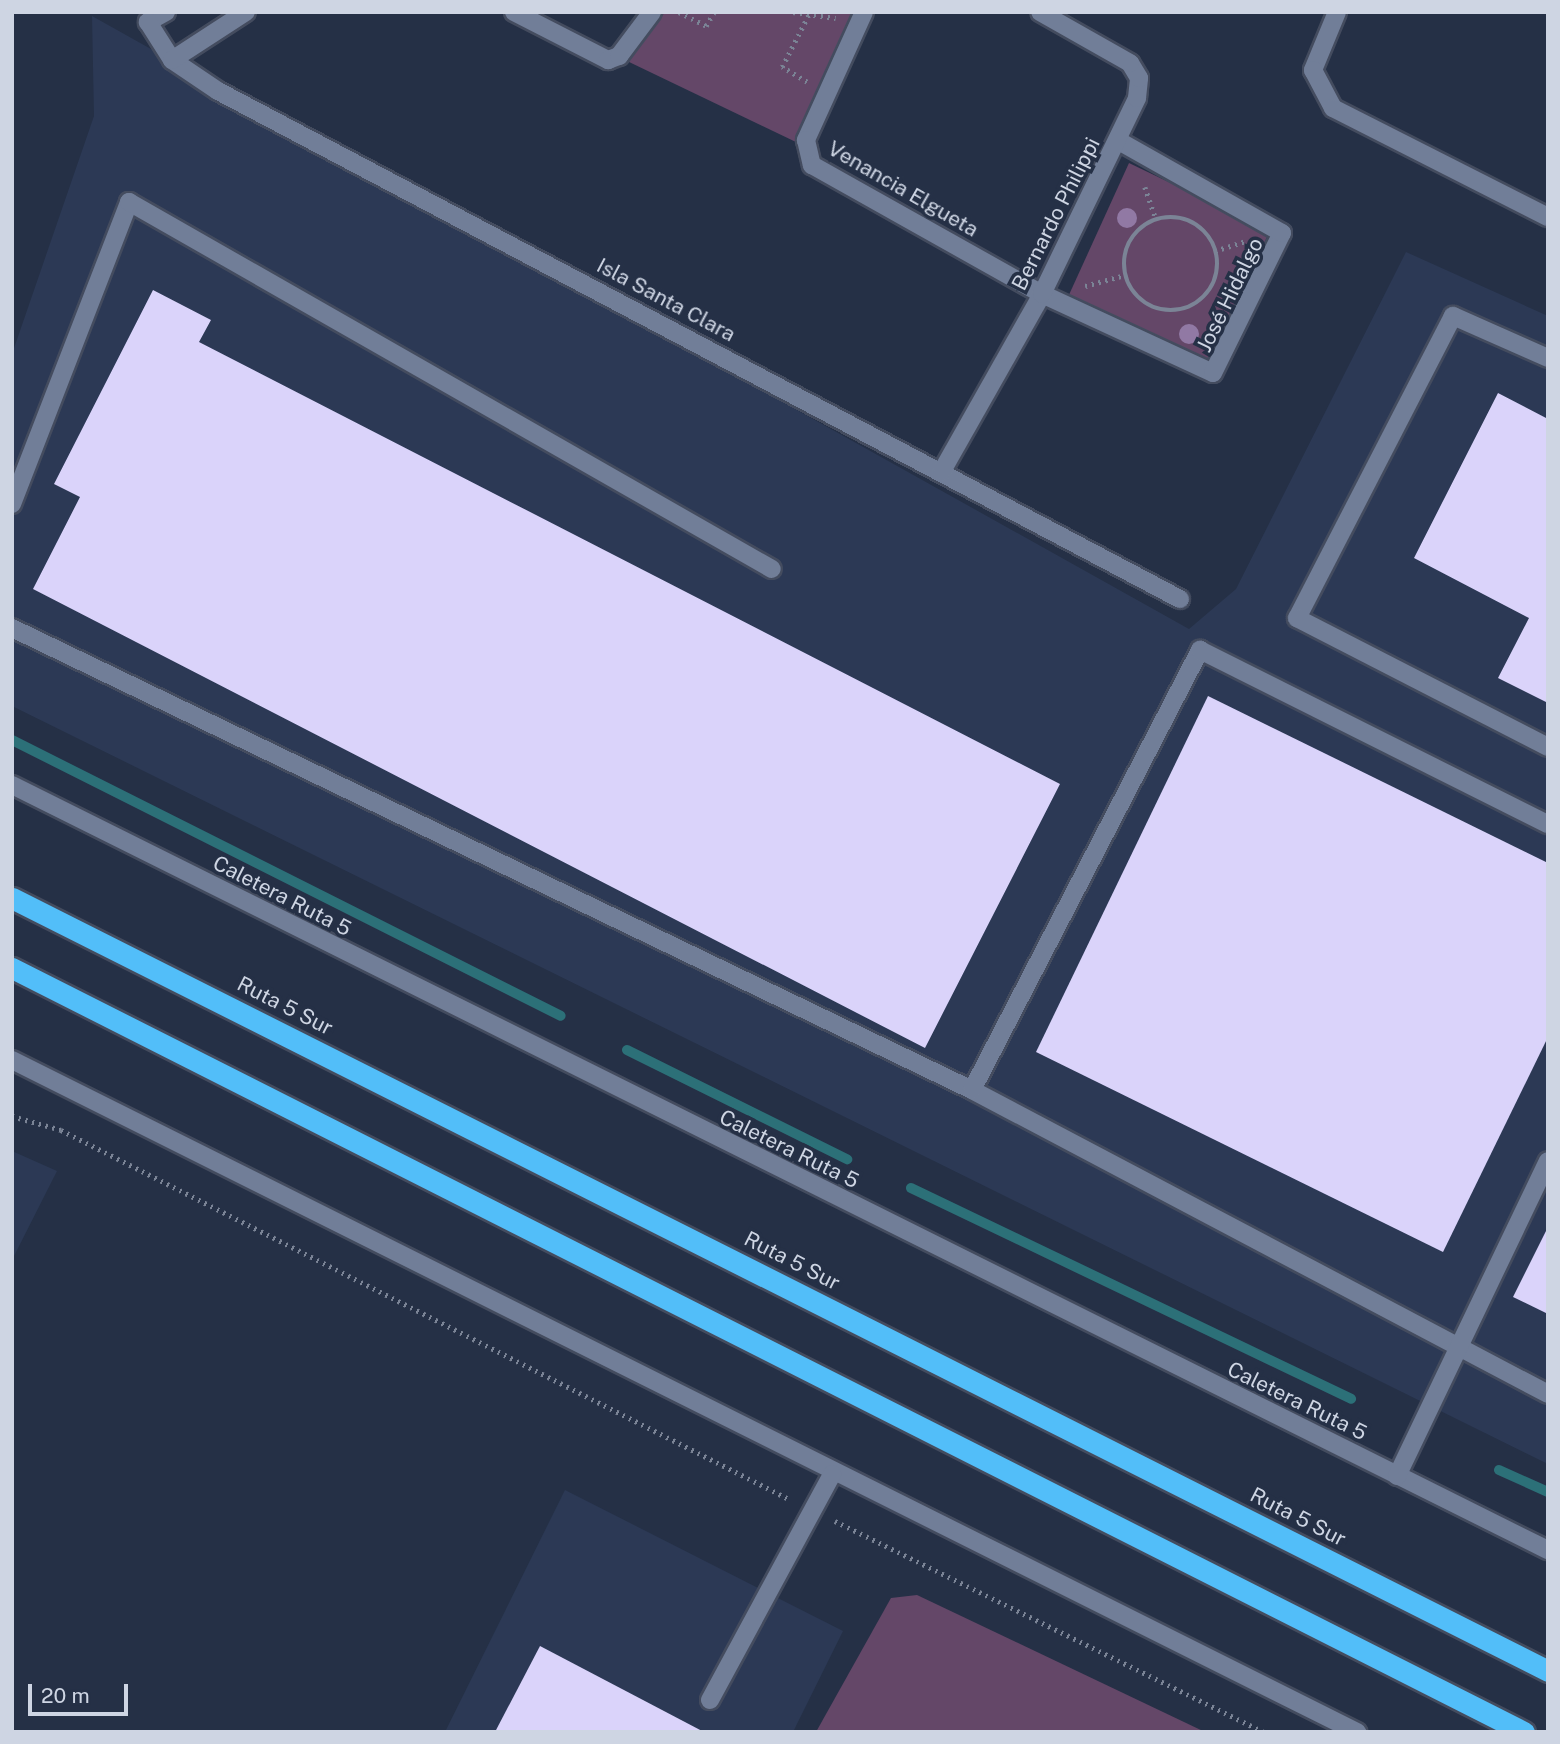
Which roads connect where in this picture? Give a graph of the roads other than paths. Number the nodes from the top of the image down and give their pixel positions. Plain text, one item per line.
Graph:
1 (166, 12) edge
2 (246, 12) edge
3 (514, 12) edge
4 (652, 12) edge
5 (1040, 12) edge
6 (1336, 12) edge
7 (863, 15) edge
8 (173, 60) junction
9 (1119, 141) junction
10 (1548, 217) edge
11 (1042, 294) junction
12 (1548, 358) edge
13 (942, 471) junction
14 (12, 504) edge
15 (772, 569) dead end
16 (1180, 599) dead end
17 (12, 628) edge
18 (1548, 747) edge
19 (12, 785) edge
20 (1548, 824) edge
21 (12, 898) edge
22 (12, 968) edge
23 (12, 1060) edge
24 (972, 1090) junction
25 (1548, 1161) edge
26 (1457, 1346) junction
27 (1548, 1394) edge
28 (832, 1474) junction
29 (1396, 1476) junction
30 (1548, 1550) edge
31 (1548, 1671) edge
32 (710, 1700) dead end
33 (1357, 1732) edge
34 (1524, 1732) edge

1 - 8 street, Isla Santa Clara
2 - 8 street
3 - 4 street
5 - 9 street, Bernardo Philippi
6 - 10 street
7 - 11 street, Venancia Elgueta
8 - 13 street, Isla Santa Clara
9 - 11 street, Bernardo Philippi
9 - 11 street, José Hidalgo
11 - 13 street, Bernardo Philippi
12 - 18 street
13 - 16 street, Isla Santa Clara
14 - 15 street
17 - 24 street
19 - 29 street, Caletera Ruta 5
20 - 24 street
21 - 31 highway, Ruta 5 Sur
22 - 34 highway
23 - 28 street
24 - 26 street
25 - 26 street
26 - 27 street
26 - 29 street
28 - 32 street
28 - 33 street
29 - 30 street, Caletera Ruta 5

